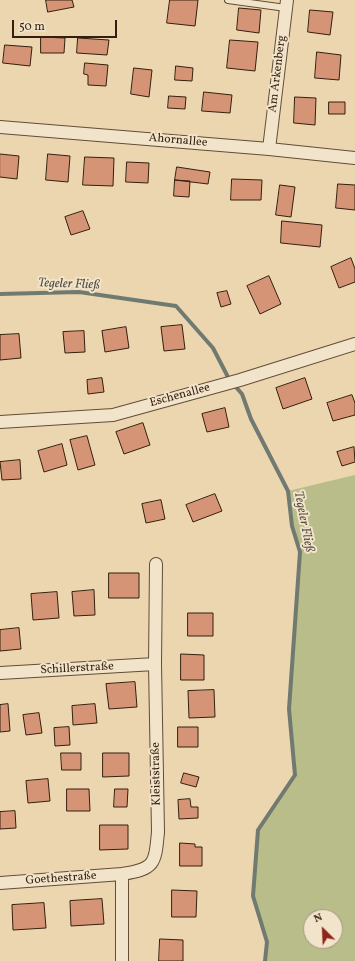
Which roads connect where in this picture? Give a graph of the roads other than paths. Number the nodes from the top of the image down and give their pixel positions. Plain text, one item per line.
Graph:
1 (228, 0) edge
2 (287, 4) edge
3 (0, 127) edge
4 (270, 149) junction
5 (355, 158) edge
6 (355, 344) edge
7 (0, 422) edge
8 (156, 564) dead end
9 (155, 664) junction
10 (0, 673) edge
11 (122, 874) junction
12 (0, 883) edge
13 (122, 961) edge

1 - 2 lane
2 - 4 street, Am Arkenberg
3 - 4 street, Ahornallee
4 - 5 street, Ahornallee
6 - 7 street, Eschenallee
8 - 9 street, Kleiststraße
9 - 10 street, Schillerstraße
9 - 11 street, Kleiststraße
11 - 12 street, Goethestraße
11 - 13 street

